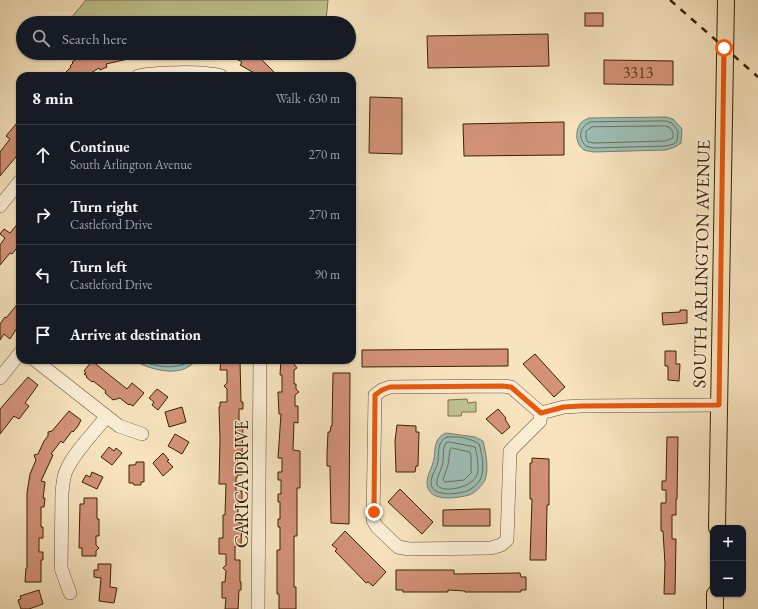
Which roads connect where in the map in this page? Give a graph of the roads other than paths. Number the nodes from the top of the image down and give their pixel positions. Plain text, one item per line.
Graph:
1 (726, 0) edge
2 (16, 186) edge
3 (0, 206) edge
4 (16, 358) edge
5 (40, 364) edge
6 (260, 364) edge
7 (0, 378) edge
8 (719, 405) junction
9 (541, 413) junction
10 (106, 417) junction
11 (142, 434) dead end
12 (716, 525) edge
13 (70, 593) dead end
14 (715, 597) edge
15 (258, 609) edge
16 (715, 609) edge

1 - 8 main road, SOUTH ARLINGTON AVENUE
2 - 3 street
4 - 7 street
5 - 10 street
6 - 15 street, CARICA DRIVE
8 - 9 street
8 - 12 main road, SOUTH ARLINGTON AVENUE
9 - 9 street
10 - 11 street
10 - 13 street
14 - 16 main road

